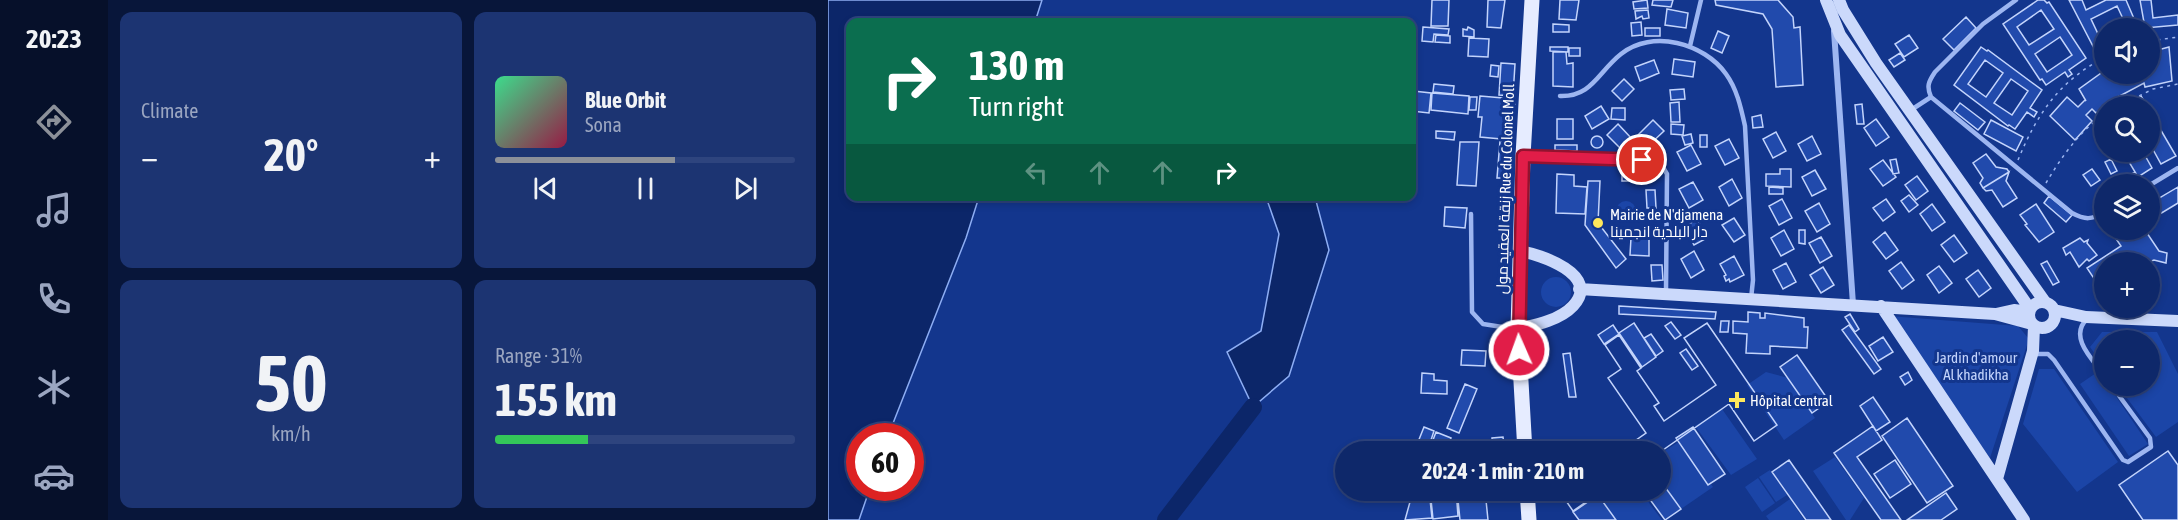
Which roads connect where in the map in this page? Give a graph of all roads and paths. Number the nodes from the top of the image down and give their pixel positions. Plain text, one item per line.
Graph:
1 (1532, 0) edge
2 (1701, 0) edge
3 (1826, 0) edge
4 (1839, 0) edge
5 (2016, 0) edge
6 (1833, 21) junction
7 (2178, 37) edge
8 (2160, 40) edge
9 (1690, 46) junction
10 (2094, 63) edge
11 (2178, 84) edge
12 (1560, 96) dead end
13 (2139, 96) edge
14 (1931, 97) junction
15 (1910, 111) junction
16 (2094, 122) edge
17 (1523, 156) junction
18 (2016, 167) junction
19 (2178, 168) edge
20 (2160, 179) edge
21 (2042, 189) junction
22 (1471, 214) dead end
23 (2094, 218) edge
24 (1520, 251) junction
25 (1579, 289) junction
26 (1666, 295) junction
27 (1751, 300) junction
28 (1853, 304) junction
29 (1881, 306) junction
30 (2050, 306) junction
31 (2088, 317) junction
32 (2031, 318) junction
33 (2178, 321) edge
34 (2050, 326) junction
35 (1518, 329) junction
36 (2032, 353) junction
37 (2094, 361) edge
38 (2120, 396) edge
39 (1524, 441) edge
40 (1997, 479) junction
41 (1528, 501) edge
42 (1529, 520) edge
43 (2024, 520) edge

1 - 17 main road, زنقة العقيد مول Rue du Colonel Moll
2 - 9 lane
3 - 6 street
4 - 15 street
5 - 14 lane
6 - 28 street
6 - 32 street
7 - 8 path
9 - 12 lane
9 - 27 lane
10 - 18 path
11 - 13 path
14 - 15 lane
14 - 18 lane
15 - 30 street
16 - 21 path
17 - 24 main road, زنقة العقيد مول Rue du Colonel Moll
17 - 26 lane
18 - 21 lane
19 - 20 lane
21 - 23 lane
22 - 35 lane
24 - 25 street
24 - 35 main road, زنقة العقيد مول Rue du Colonel Moll
25 - 26 street
25 - 35 street
26 - 27 street
27 - 28 street
28 - 29 street
29 - 32 street
29 - 40 street
30 - 31 street
30 - 32 street
30 - 34 street
31 - 33 street
31 - 34 street
31 - 37 lane
32 - 34 street
32 - 36 street
34 - 36 street
35 - 39 main road, زنقة العقيد مول Rue du Colonel Moll
36 - 38 lane
36 - 40 street
40 - 43 street
41 - 42 main road

